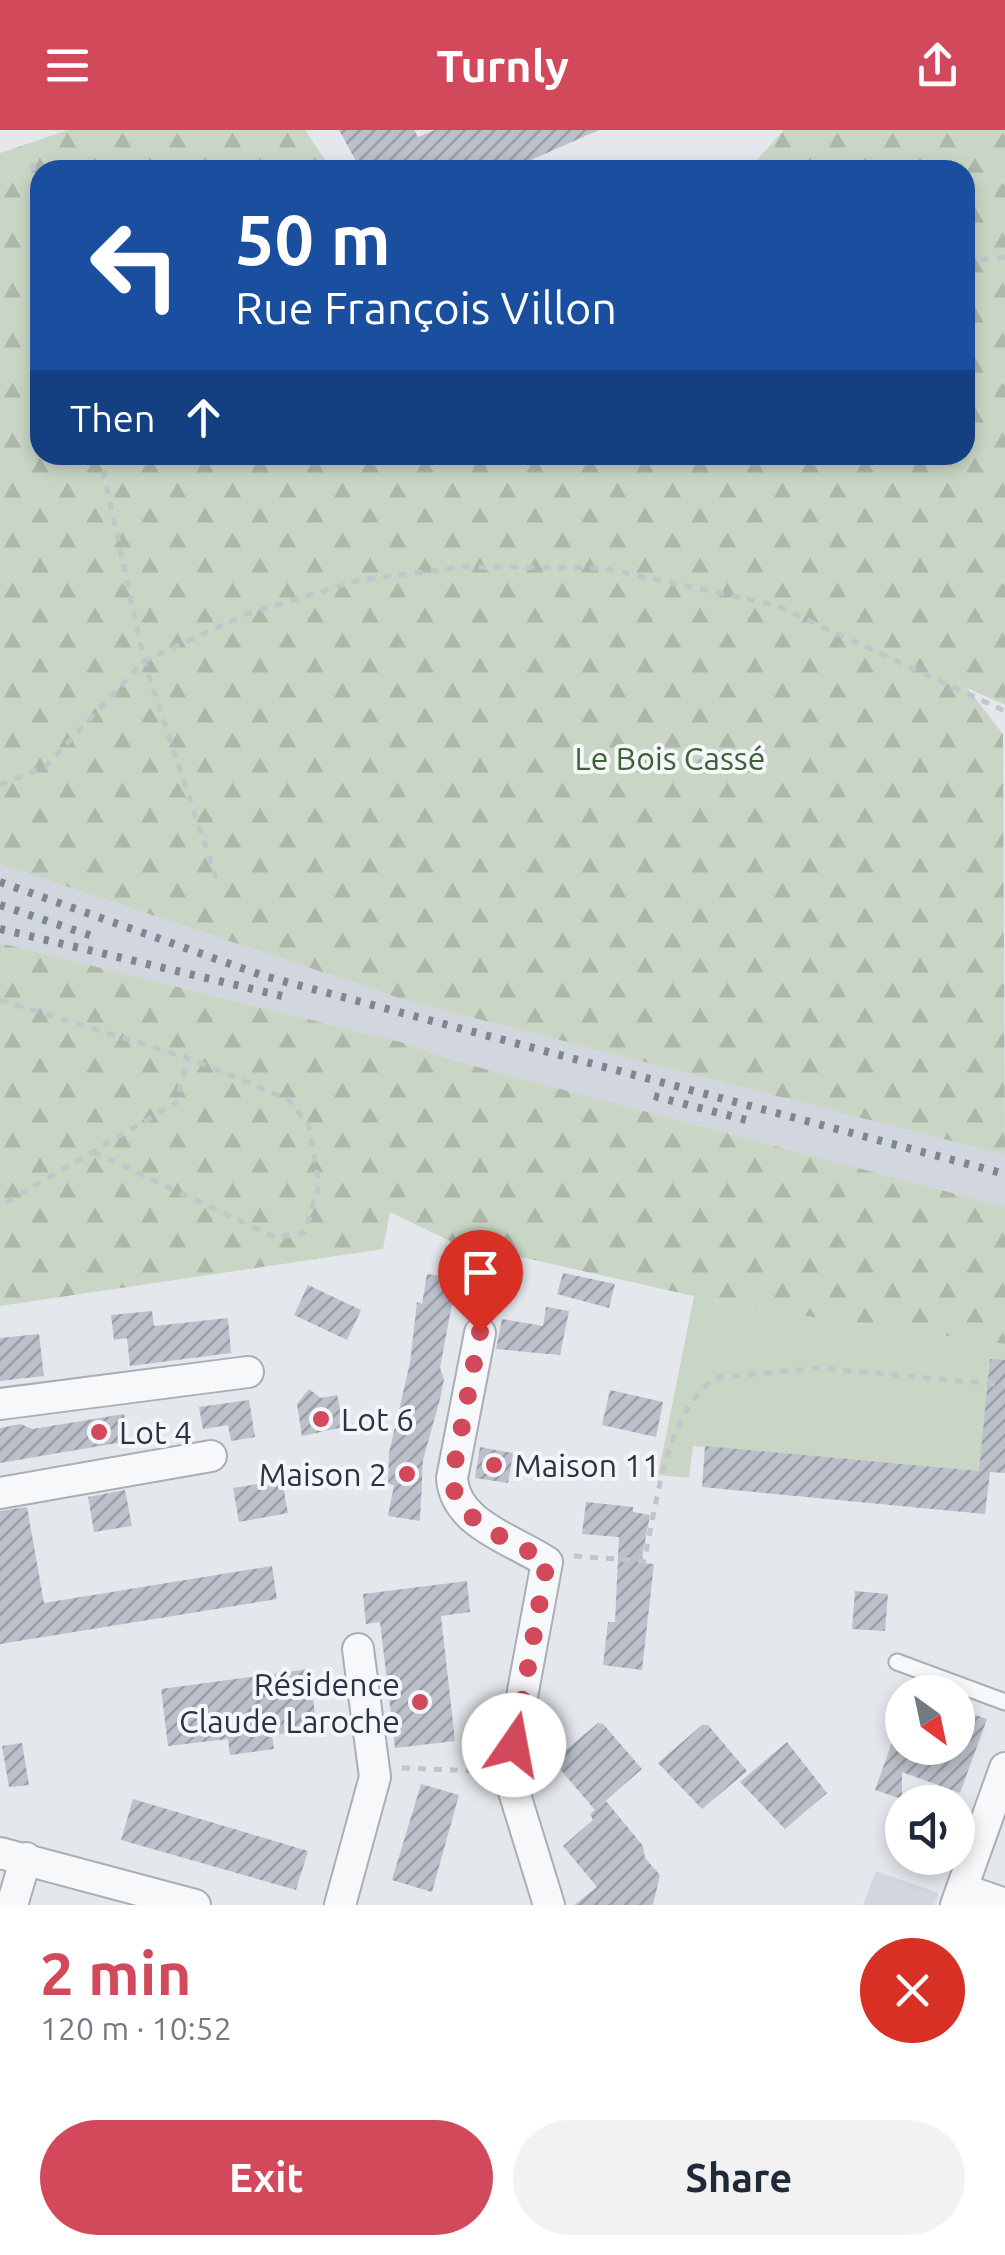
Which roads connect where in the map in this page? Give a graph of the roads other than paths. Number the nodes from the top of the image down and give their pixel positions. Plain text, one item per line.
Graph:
1 (480, 1332) dead end
2 (248, 1372) dead end
3 (0, 1404) edge
4 (212, 1456) dead end
5 (0, 1493) edge
6 (358, 1650) dead end
7 (897, 1662) dead end
8 (1005, 1702) edge
9 (1005, 1768) edge
10 (13, 1856) edge
11 (959, 1897) edge
12 (1005, 1904) edge
13 (12, 1905) edge
14 (195, 1905) edge
15 (340, 1905) edge
16 (549, 1905) edge

1 - 16 street
2 - 3 street
4 - 5 street
6 - 15 street
7 - 8 lane
9 - 11 street
10 - 13 street
10 - 14 street
11 - 12 street

